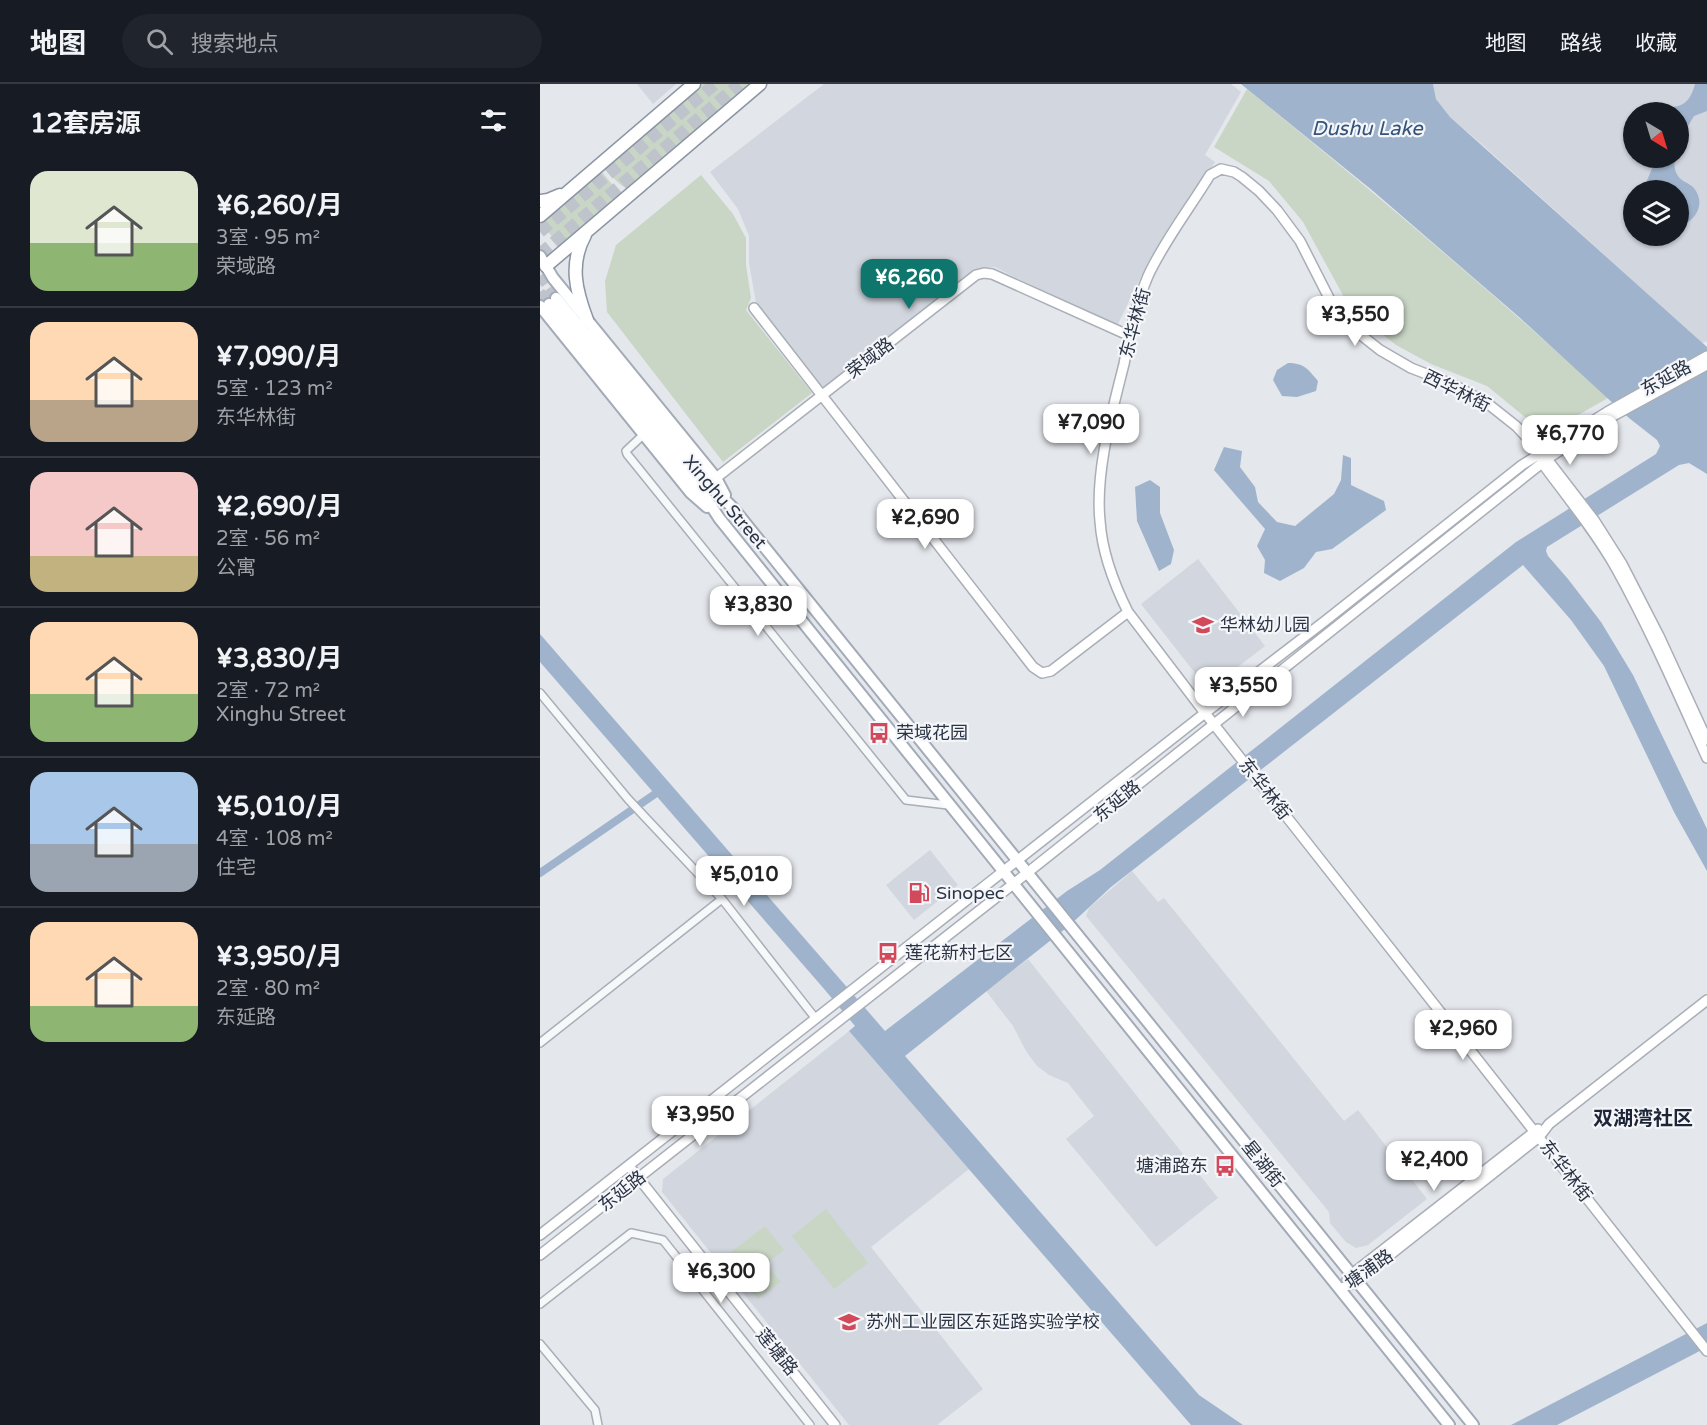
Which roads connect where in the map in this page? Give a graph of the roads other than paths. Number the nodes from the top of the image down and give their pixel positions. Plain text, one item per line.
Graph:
1 (694, 84) edge
2 (760, 84) edge
3 (1234, 172) joint
4 (588, 175) junction
5 (540, 201) edge
6 (540, 216) edge
7 (588, 230) junction
8 (542, 264) edge
9 (549, 303) edge
10 (754, 308) dead end
11 (587, 320) junction
12 (540, 321) edge
13 (563, 335) junction
14 (1130, 336) junction
15 (1707, 356) edge
16 (1707, 365) edge
17 (822, 396) junction
18 (1610, 414) junction
19 (643, 435) junction
20 (1543, 458) junction
21 (716, 478) junction
22 (733, 508) junction
23 (719, 518) junction
24 (1590, 522) junction
25 (1128, 612) junction
26 (540, 693) edge
27 (1205, 713) junction
28 (1214, 724) junction
29 (1707, 740) edge
30 (1707, 758) edge
31 (948, 805) junction
32 (1017, 861) junction
33 (1002, 873) junction
34 (1028, 873) junction
35 (1012, 885) junction
36 (722, 899) junction
37 (1052, 903) joint
38 (1037, 914) joint
39 (1707, 1000) edge
40 (816, 1019) junction
41 (540, 1043) edge
42 (1537, 1133) junction
43 (629, 1166) junction
44 (638, 1179) junction
45 (540, 1234) edge
46 (540, 1256) edge
47 (1354, 1278) junction
48 (1340, 1289) junction
49 (540, 1304) edge
50 (540, 1344) edge
51 (1706, 1350) edge
52 (598, 1425) edge
53 (810, 1425) edge
54 (835, 1425) edge
55 (1449, 1425) edge
56 (1473, 1425) edge

1 - 4 highway
2 - 7 highway
3 - 14 street, 东华林街
3 - 20 street, 西华林街
4 - 5 highway
4 - 6 highway
7 - 8 highway
7 - 11 highway
8 - 11 main road
9 - 13 main road
9 - 22 main road, Xinghu Street
9 - 23 main road, Xinghu Street
10 - 17 street
11 - 21 main road
12 - 13 main road
13 - 19 main road
14 - 17 street, 荣域路
14 - 25 street, 东华林街
15 - 18 street, 东延路
16 - 18 street, 东延路
17 - 21 street, 荣域路
17 - 25 street
18 - 20 street, 东延路
19 - 23 main road
19 - 31 street
20 - 24 street, 西华林街
20 - 27 street, 东延路
20 - 28 street, 东延路
21 - 22 main road
22 - 32 main road, Xinghu Street
23 - 31 main road, Xinghu Street
24 - 29 street, 西华林街
24 - 30 street, 西华林街
25 - 27 street, 东华林街
26 - 36 street
27 - 28 street, 东华林街
27 - 32 street, 东延路
28 - 34 street, 东延路
28 - 42 street, 东华林街
31 - 33 main road, Xinghu Street
32 - 33 street, 东延路
32 - 34 main road, Xinghu Street
33 - 35 main road, Xinghu Street
33 - 40 street, 东延路
34 - 35 street, 东延路
34 - 37 main road, Xinghu Street
35 - 38 main road, Xinghu Street
35 - 44 street, 东延路
36 - 40 street
36 - 41 street
37 - 47 main road, 星湖街
38 - 48 main road, 星湖街
39 - 42 street, 塘浦路
40 - 43 street, 东延路
42 - 47 street, 塘浦路
42 - 51 street, 东华林街
43 - 44 street, 莲塘路
43 - 45 street, 东延路
44 - 46 street, 东延路
44 - 54 street, 莲塘路
47 - 48 street, 塘浦路
47 - 56 main road, 星湖街
48 - 55 main road, 星湖街
49 - 53 street
50 - 52 street

